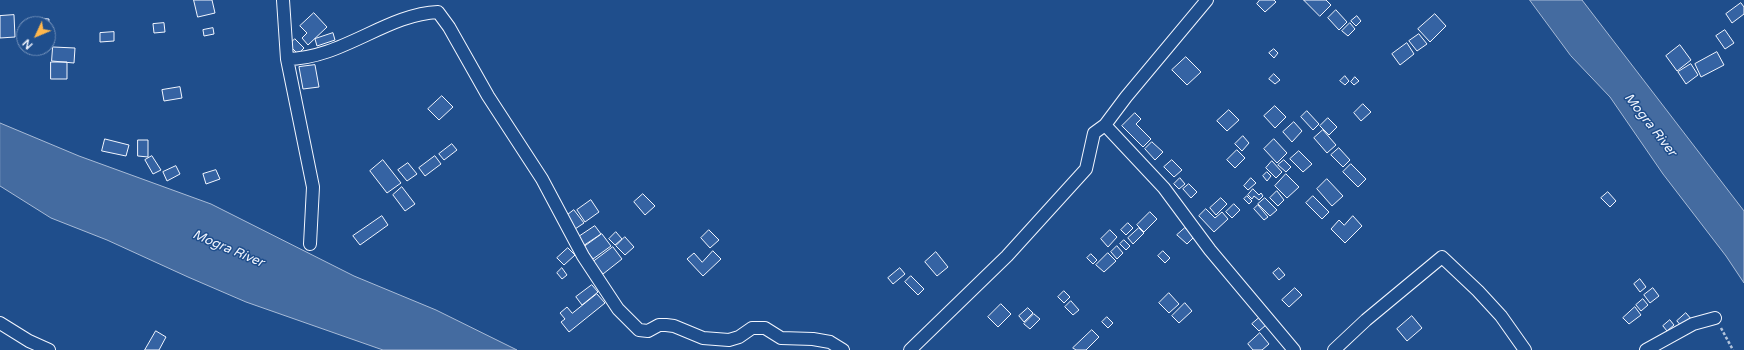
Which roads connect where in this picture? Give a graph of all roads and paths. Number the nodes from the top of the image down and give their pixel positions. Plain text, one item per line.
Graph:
1 (283, 0) edge
2 (1207, 0) edge
3 (287, 59) junction
4 (1105, 125) junction
5 (310, 244) dead end
6 (1715, 318) joint
7 (0, 324) edge
8 (49, 350) edge
9 (843, 350) edge
10 (910, 350) edge
11 (1294, 350) edge
12 (1334, 350) edge
13 (1525, 350) edge
14 (1646, 350) edge
15 (1733, 350) edge

1 - 3 street
2 - 4 street
3 - 5 street
3 - 9 street
4 - 10 street
4 - 11 street
6 - 14 street
6 - 15 path
7 - 8 street
12 - 13 street

